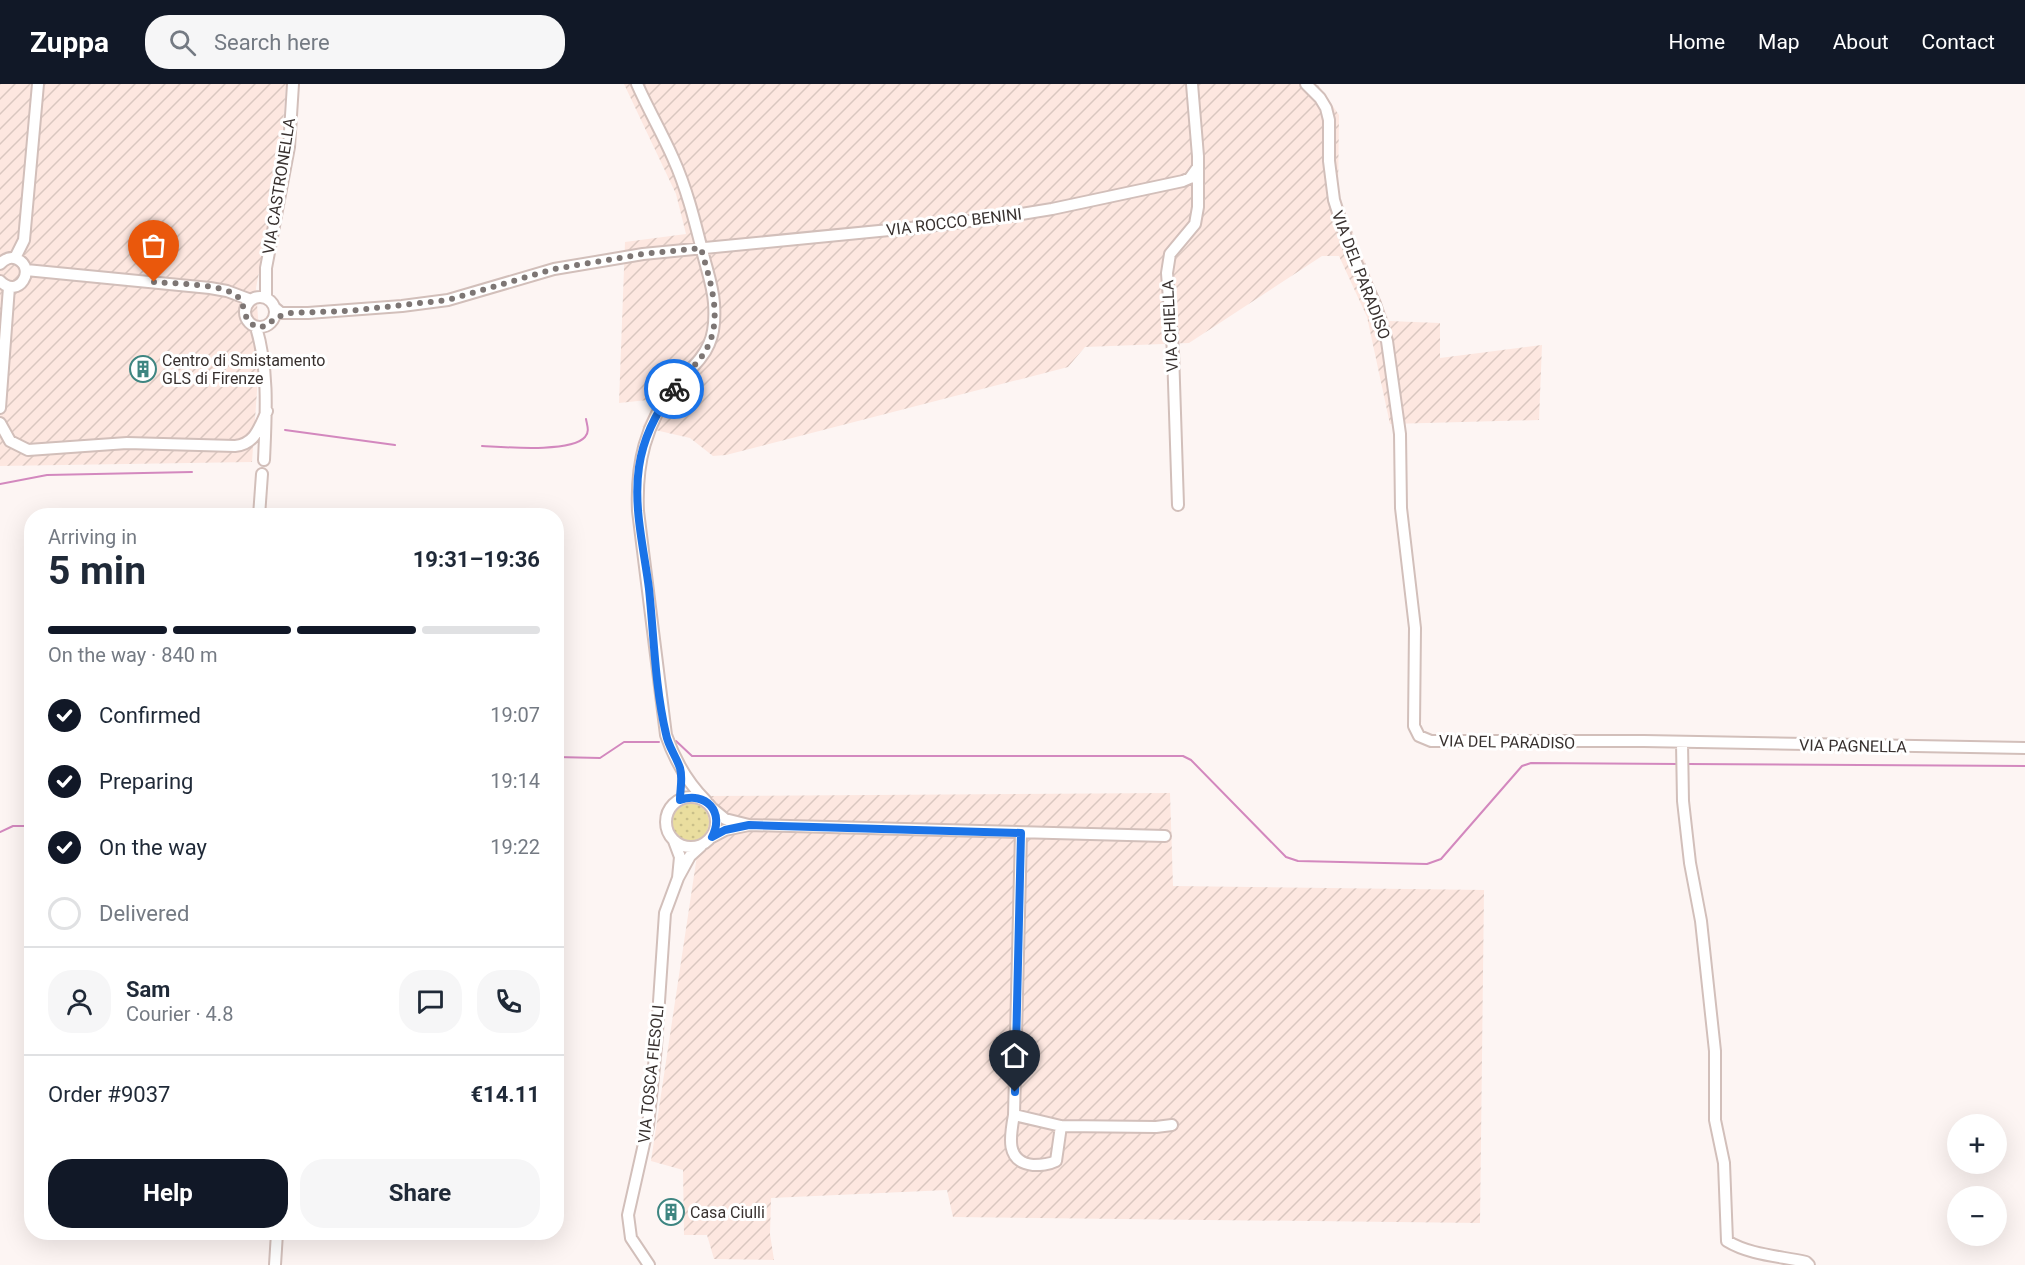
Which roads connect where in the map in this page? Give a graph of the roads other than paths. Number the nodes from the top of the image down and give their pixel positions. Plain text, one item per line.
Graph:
1 (38, 84) edge
2 (293, 84) edge
3 (637, 84) edge
4 (1192, 84) edge
5 (1306, 84) edge
6 (1198, 167) junction
7 (701, 248) junction
8 (15, 258) junction
9 (0, 264) edge
10 (26, 270) junction
11 (5, 284) edge
12 (257, 299) junction
13 (273, 316) junction
14 (256, 327) junction
15 (262, 348) junction
16 (0, 408) edge
17 (267, 411) junction
18 (0, 423) edge
19 (264, 460) dead end
20 (262, 474) dead end
21 (1178, 505) dead end
22 (260, 508) edge
23 (2025, 748) edge
24 (1682, 749) junction
25 (680, 768) junction
26 (680, 800) junction
27 (709, 805) junction
28 (749, 825) junction
29 (1021, 833) junction
30 (1166, 836) dead end
31 (712, 837) junction
32 (674, 841) junction
33 (701, 846) junction
34 (678, 878) junction
35 (1014, 1115) junction
36 (1061, 1125) junction
37 (1172, 1125) dead end
38 (277, 1240) edge
39 (275, 1265) edge
40 (649, 1265) edge
41 (1809, 1265) edge

1 - 8 street
2 - 12 street, VIA CASTRONELLA
3 - 7 street, VIA TOSCA FIESOLI
4 - 6 street, VIA CHIELLA
5 - 24 street, VIA DEL PARADISO
6 - 7 street, VIA ROCCO BENINI
6 - 21 street, VIA CHIELLA
7 - 13 street, VIA ROCCO BENINI
7 - 25 street, VIA TOSCA FIESOLI
8 - 9 street
8 - 10 street
10 - 11 street
10 - 12 street
11 - 16 street
12 - 13 street
12 - 14 street
13 - 14 street
13 - 15 street
14 - 15 street
15 - 17 street
17 - 18 street
17 - 19 street
20 - 22 street
23 - 24 street, VIA PAGNELLA
24 - 41 street
25 - 26 street, VIA TOSCA FIESOLI
25 - 27 street, VIA TOSCA FIESOLI
26 - 27 street
26 - 32 street, VIA TOSCA FIESOLI
27 - 28 street
27 - 31 street
28 - 29 street
28 - 31 street, VIA TOSCA FIESOLI
29 - 30 street
29 - 35 street
31 - 33 street, VIA TOSCA FIESOLI
32 - 33 street
32 - 34 street, VIA TOSCA FIESOLI
33 - 34 street, VIA TOSCA FIESOLI
34 - 40 street, VIA TOSCA FIESOLI
35 - 36 street
35 - 36 street
36 - 37 street
38 - 39 street

